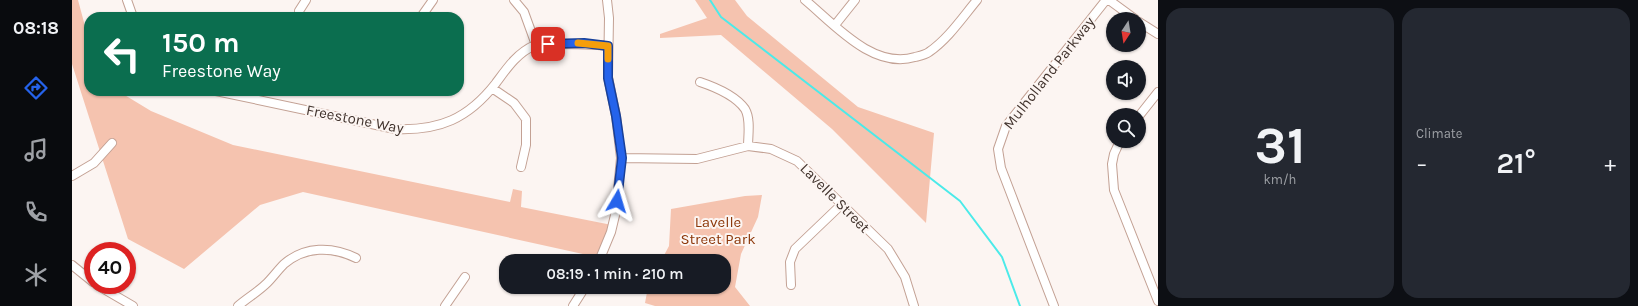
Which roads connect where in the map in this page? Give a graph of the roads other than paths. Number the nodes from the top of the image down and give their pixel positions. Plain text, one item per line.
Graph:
1 (127, 0) edge
2 (306, 0) edge
3 (433, 0) edge
4 (514, 0) edge
5 (607, 0) edge
6 (805, 0) edge
7 (855, 0) edge
8 (977, 0) edge
9 (1108, 0) edge
10 (299, 11) dead end
11 (131, 12) edge
12 (425, 12) edge
13 (1126, 12) edge
14 (835, 25) junction
15 (1146, 26) edge
16 (1158, 34) edge
17 (536, 45) junction
18 (608, 46) junction
19 (700, 82) dead end
20 (492, 88) junction
21 (1158, 92) edge
22 (240, 96) edge
23 (1145, 108) edge
24 (112, 143) dead end
25 (748, 146) junction
26 (1117, 148) edge
27 (622, 158) junction
28 (521, 167) dead end
29 (72, 176) edge
30 (840, 205) junction
31 (602, 254) edge
32 (356, 258) dead end
33 (72, 265) edge
34 (84, 275) edge
35 (465, 277) dead end
36 (791, 285) dead end
37 (112, 294) edge
38 (581, 294) edge
39 (1158, 301) edge
40 (133, 306) edge
41 (238, 306) edge
42 (445, 306) edge
43 (573, 306) edge
44 (914, 306) edge
45 (1054, 306) edge

1 - 11 street
2 - 10 street
3 - 12 street
4 - 17 street
5 - 18 street
6 - 14 street
7 - 14 street
8 - 14 street
9 - 13 street
9 - 45 street, Mulholland Parkway
15 - 16 street
17 - 18 street, Freestone Way
17 - 20 street, Freestone Way
18 - 27 street
19 - 25 street
20 - 22 street, Freestone Way
20 - 28 street
21 - 23 street
24 - 29 street
25 - 27 street, Lavelle Street
25 - 30 street, Lavelle Street
26 - 39 street
27 - 31 street
30 - 36 street
30 - 44 street, Lavelle Street
32 - 41 street
33 - 34 street
35 - 42 street
37 - 40 street
38 - 43 street

